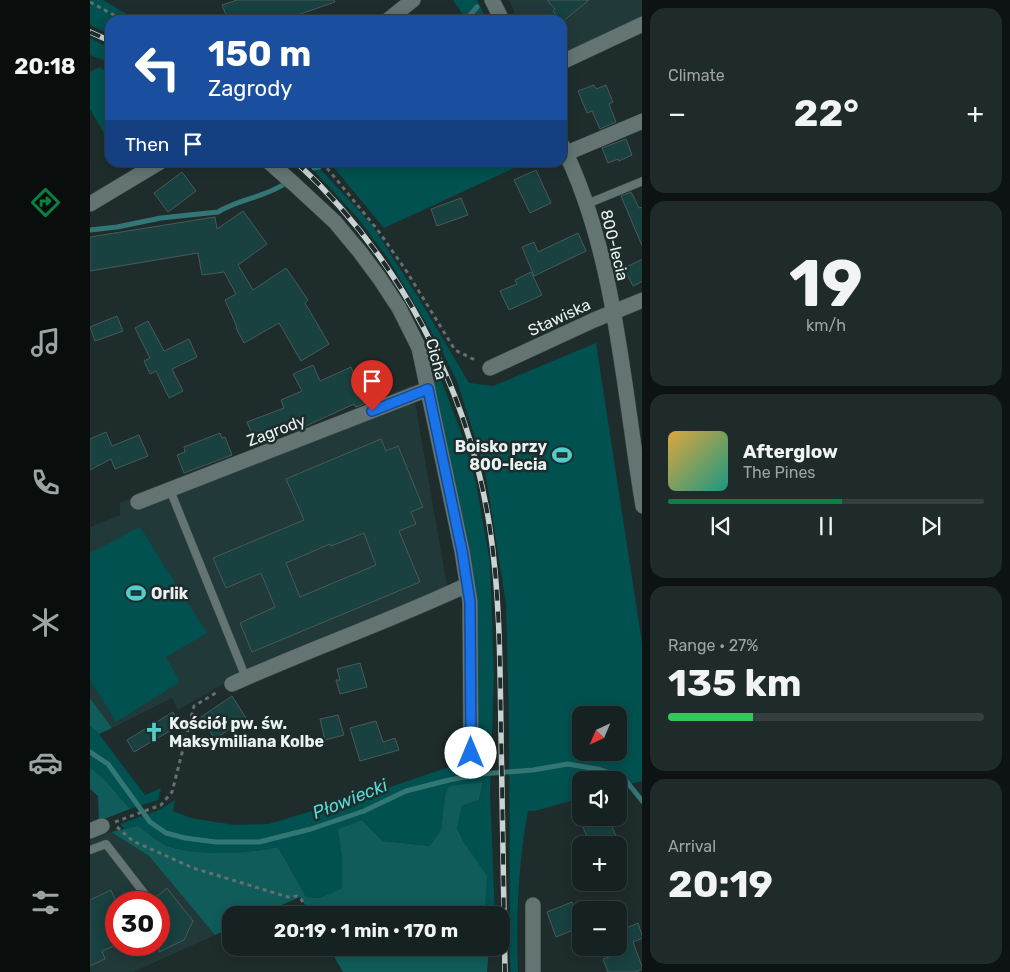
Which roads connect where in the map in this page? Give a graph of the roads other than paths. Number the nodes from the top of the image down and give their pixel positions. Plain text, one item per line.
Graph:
1 (413, 0) edge
2 (492, 0) edge
3 (394, 15) edge
4 (500, 15) edge
5 (642, 24) edge
6 (567, 60) edge
7 (642, 121) edge
8 (567, 148) edge
9 (567, 154) edge
10 (152, 167) edge
11 (275, 167) edge
12 (642, 181) edge
13 (90, 204) edge
14 (587, 204) junction
15 (642, 300) edge
16 (613, 312) junction
17 (490, 368) road end
18 (428, 389) junction
19 (170, 490) junction
20 (138, 502) dead end
21 (642, 506) edge
22 (467, 585) junction
23 (239, 681) joint
24 (461, 756) dead end
25 (90, 850) edge
26 (142, 891) edge
27 (533, 905) dead end
28 (533, 972) edge

1 - 3 street
2 - 4 street
5 - 6 street
7 - 8 street
9 - 14 street, 800-lecia
10 - 13 street
11 - 18 street, Cicha
12 - 14 lane
14 - 16 street, 800-lecia
15 - 16 street, Stawiska
16 - 17 street, Stawiska
16 - 21 street, 800-lecia
18 - 19 street, Zagrody
18 - 22 street, Cicha
19 - 20 street, Zagrody
19 - 23 lane
22 - 23 street
22 - 24 street, Cicha
25 - 26 lane
27 - 28 street

